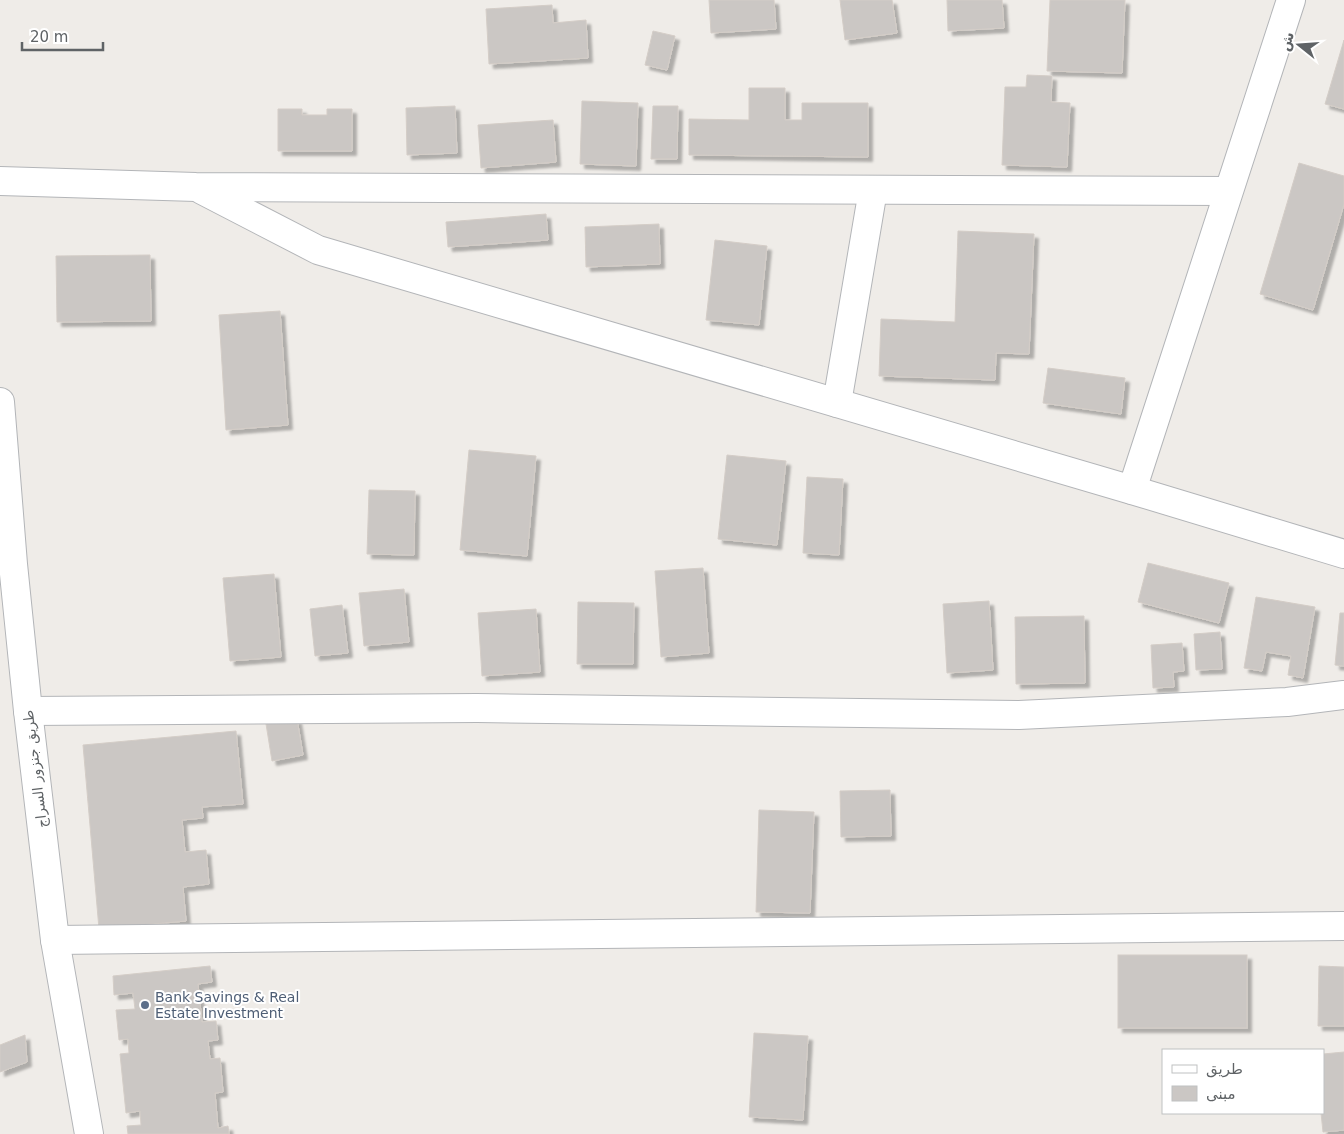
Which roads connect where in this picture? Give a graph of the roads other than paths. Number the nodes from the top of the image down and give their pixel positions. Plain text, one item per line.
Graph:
1 (1291, 0) edge
2 (0, 181) edge
3 (196, 188) junction
4 (873, 190) junction
5 (1228, 191) junction
6 (0, 402) edge
7 (837, 403) junction
8 (0, 412) edge
9 (1132, 490) junction
10 (1344, 554) edge
11 (1344, 695) edge
12 (28, 711) junction
13 (1344, 926) edge
14 (55, 940) junction
15 (89, 1134) edge

1 - 5 street
2 - 3 street
3 - 4 street
3 - 7 street
4 - 5 street
4 - 7 street
5 - 9 street
6 - 8 street, طريق جنزور السراج
7 - 9 street
8 - 12 street, طريق جنزور السراج
9 - 10 street
11 - 12 street
12 - 14 street, طريق جنزور السراج
13 - 14 street
14 - 15 street, طريق جنزور السراج

